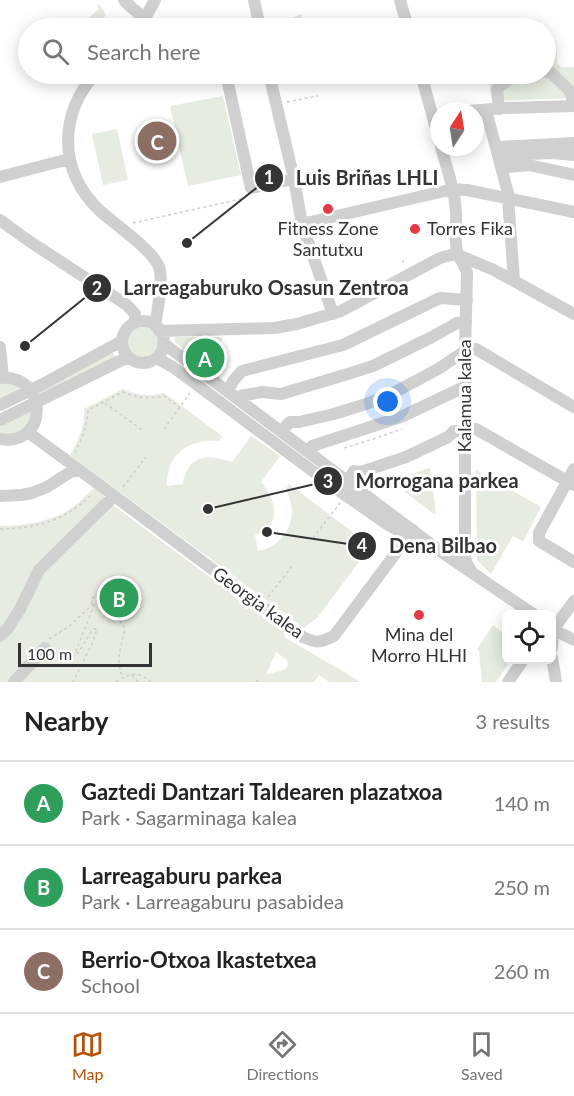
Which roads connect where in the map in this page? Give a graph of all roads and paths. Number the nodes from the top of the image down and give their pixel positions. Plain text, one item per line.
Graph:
1 (124, 0) edge
2 (155, 0) edge
3 (254, 0) edge
4 (400, 0) edge
5 (145, 18) joint
6 (258, 18) edge
7 (405, 18) edge
8 (556, 78) edge
9 (87, 84) edge
10 (228, 84) edge
11 (271, 84) edge
12 (425, 84) edge
13 (503, 84) edge
14 (318, 96) dead end
15 (283, 102) dead end
16 (432, 102) edge
17 (574, 106) edge
18 (499, 109) junction
19 (484, 110) edge
20 (487, 114) dead end
21 (574, 143) edge
22 (501, 155) junction
23 (574, 155) edge
24 (444, 156) edge
25 (69, 159) junction
26 (574, 175) edge
27 (0, 177) edge
28 (294, 179) junction
29 (251, 188) junction
30 (453, 189) junction
31 (508, 195) junction
32 (574, 212) edge
33 (0, 220) edge
34 (138, 222) dead end
35 (456, 222) junction
36 (302, 224) junction
37 (458, 255) junction
38 (442, 257) junction
39 (403, 260) dead end
40 (404, 264) dead end
41 (514, 281) junction
42 (467, 300) junction
43 (333, 314) junction
44 (574, 314) edge
45 (461, 322) junction
46 (135, 323) junction
47 (159, 333) junction
48 (122, 341) junction
49 (0, 347) edge
50 (460, 354) junction
51 (128, 357) junction
52 (156, 358) junction
53 (2, 378) edge
54 (466, 386) junction
55 (195, 388) dead end
56 (30, 390) junction
57 (236, 393) junction
58 (36, 402) junction
59 (104, 402) junction
60 (0, 405) edge
61 (180, 407) junction
62 (574, 407) edge
63 (0, 420) edge
64 (288, 424) junction
65 (164, 429) dead end
66 (142, 430) dead end
67 (460, 430) junction
68 (28, 433) junction
69 (0, 439) edge
70 (312, 446) junction
71 (146, 457) dead end
72 (69, 459) junction
73 (574, 469) edge
74 (81, 471) junction
75 (68, 473) junction
76 (351, 476) junction
77 (571, 483) edge
78 (97, 489) dead end
79 (116, 494) junction
80 (0, 496) edge
81 (343, 499) dead end
82 (0, 529) edge
83 (413, 530) junction
84 (313, 538) dead end
85 (465, 543) junction
86 (440, 551) junction
87 (574, 562) edge
88 (293, 565) dead end
89 (473, 573) junction
90 (265, 600) dead end
91 (574, 601) edge
92 (92, 604) junction
93 (526, 610) edge
94 (556, 625) edge
95 (556, 632) edge
96 (0, 636) edge
97 (574, 640) edge
98 (45, 648) joint
99 (520, 664) edge
100 (553, 664) edge
101 (132, 675) junction
102 (123, 678) junction
103 (14, 682) edge
104 (73, 682) edge
105 (117, 682) edge
106 (138, 682) edge
107 (151, 682) edge
108 (256, 682) edge
109 (261, 682) edge
110 (508, 682) edge
111 (556, 682) edge

1 - 5 street
2 - 5 street
3 - 6 street
4 - 7 street
8 - 17 street
9 - 25 street
10 - 29 street
11 - 28 street
12 - 16 street
13 - 18 street
14 - 15 path
17 - 18 street
18 - 19 street
20 - 22 street
21 - 22 street
22 - 23 street
22 - 26 street
22 - 31 street
24 - 30 street, Kalamua kalea
25 - 27 street
25 - 47 street
28 - 29 street
28 - 36 street
29 - 34 path
30 - 31 street
30 - 35 street, Kalamua kalea
30 - 36 street
31 - 32 street
31 - 41 street
33 - 46 street
35 - 37 street, Kalamua kalea
35 - 38 street
36 - 43 street
37 - 38 street
37 - 41 street
37 - 42 street, Kalamua kalea
38 - 43 street
39 - 40 path
41 - 44 street
42 - 45 street, Kalamua kalea
42 - 57 street
43 - 47 street
45 - 50 street, Kalamua kalea
45 - 57 street
46 - 47 street
46 - 48 street
47 - 52 street
47 - 57 street
48 - 51 street
48 - 56 street
49 - 53 street
50 - 54 street, Kalamua kalea
50 - 62 street
50 - 64 street
51 - 52 street
51 - 58 street
52 - 83 street
53 - 56 street
54 - 67 street, Kalamua kalea
54 - 70 street
55 - 61 path
56 - 58 street
56 - 60 street
57 - 64 street
57 - 76 street
58 - 63 street
58 - 68 street
59 - 61 path
59 - 66 path
59 - 72 path
61 - 65 path
64 - 70 street
67 - 76 street
67 - 77 street
67 - 85 street, Kalamua kalea
68 - 69 street
68 - 72 street, Georgia kalea
70 - 76 street
71 - 79 path
72 - 74 street, Georgia kalea
72 - 75 street
73 - 77 street
74 - 75 street
74 - 79 street, Georgia kalea
75 - 80 street
76 - 83 street
77 - 87 street
78 - 82 path
79 - 83 street, Georgia kalea
79 - 96 street
81 - 84 path
83 - 86 street
85 - 86 street
85 - 89 street, Kalamua kalea
86 - 89 street
88 - 90 path
89 - 93 street
91 - 94 street
92 - 98 path
92 - 102 path
92 - 104 path
95 - 97 street
98 - 103 street
99 - 110 street
100 - 111 street
101 - 102 path
101 - 106 path
101 - 107 path
102 - 105 path
108 - 109 path

